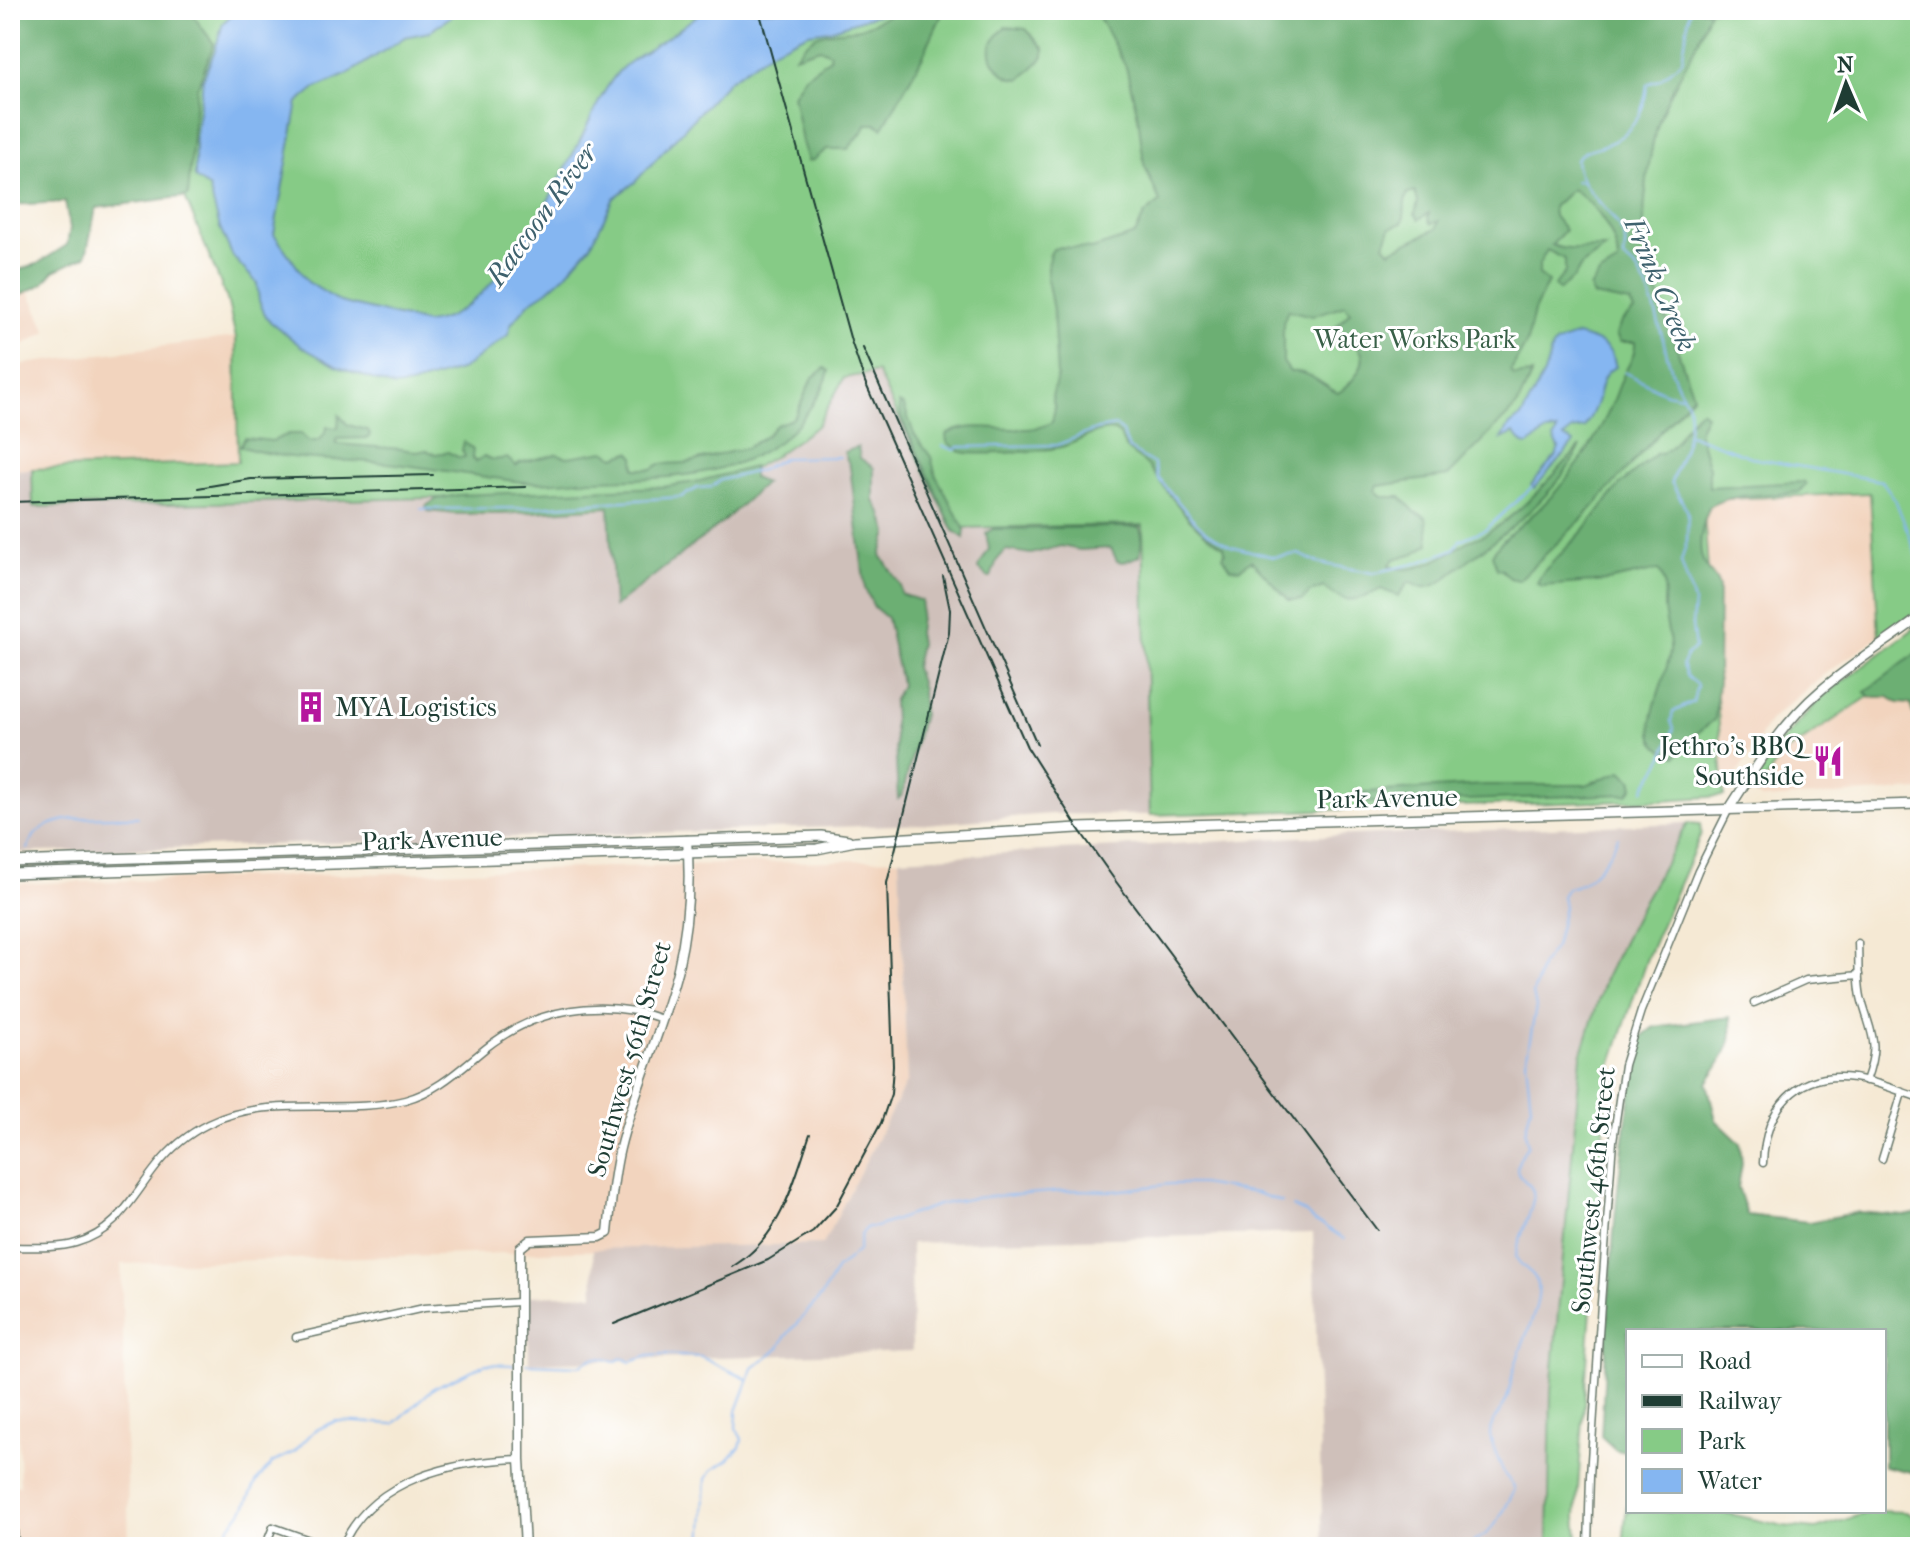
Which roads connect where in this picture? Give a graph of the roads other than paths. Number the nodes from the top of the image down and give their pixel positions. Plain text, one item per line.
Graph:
1 (1920, 617) edge
2 (1920, 804) edge
3 (1729, 809) junction
4 (687, 840) junction
5 (855, 841) junction
6 (688, 853) junction
7 (10, 862) edge
8 (10, 874) edge
9 (1858, 943) dead end
10 (1859, 975) junction
11 (1754, 1003) dead end
12 (662, 1019) junction
13 (1866, 1081) junction
14 (1902, 1093) junction
15 (1920, 1098) edge
16 (1882, 1159) dead end
17 (1763, 1163) dead end
18 (10, 1247) edge
19 (519, 1302) junction
20 (296, 1337) dead end
21 (520, 1459) junction
22 (10, 1499) edge
23 (16, 1547) edge
24 (265, 1547) edge
25 (329, 1547) edge
26 (342, 1547) edge
27 (525, 1547) edge
28 (1588, 1547) edge

1 - 3 street
2 - 3 main road, Park Avenue
3 - 5 main road, Park Avenue
3 - 28 street, Southwest 46th Street
4 - 5 main road, Park Avenue
4 - 6 street, Southwest 56th Street
4 - 7 main road, Park Avenue
5 - 6 main road, Park Avenue
6 - 8 main road, Park Avenue
6 - 12 street, Southwest 56th Street
9 - 10 street
10 - 11 street
10 - 13 street
12 - 18 street
12 - 19 street, Southwest 56th Street
13 - 14 street
13 - 17 street
14 - 15 street
14 - 16 street
19 - 20 street
19 - 21 street, Southwest 56th Street
21 - 26 street
21 - 27 street, Southwest 56th Street
22 - 23 street
24 - 25 street

